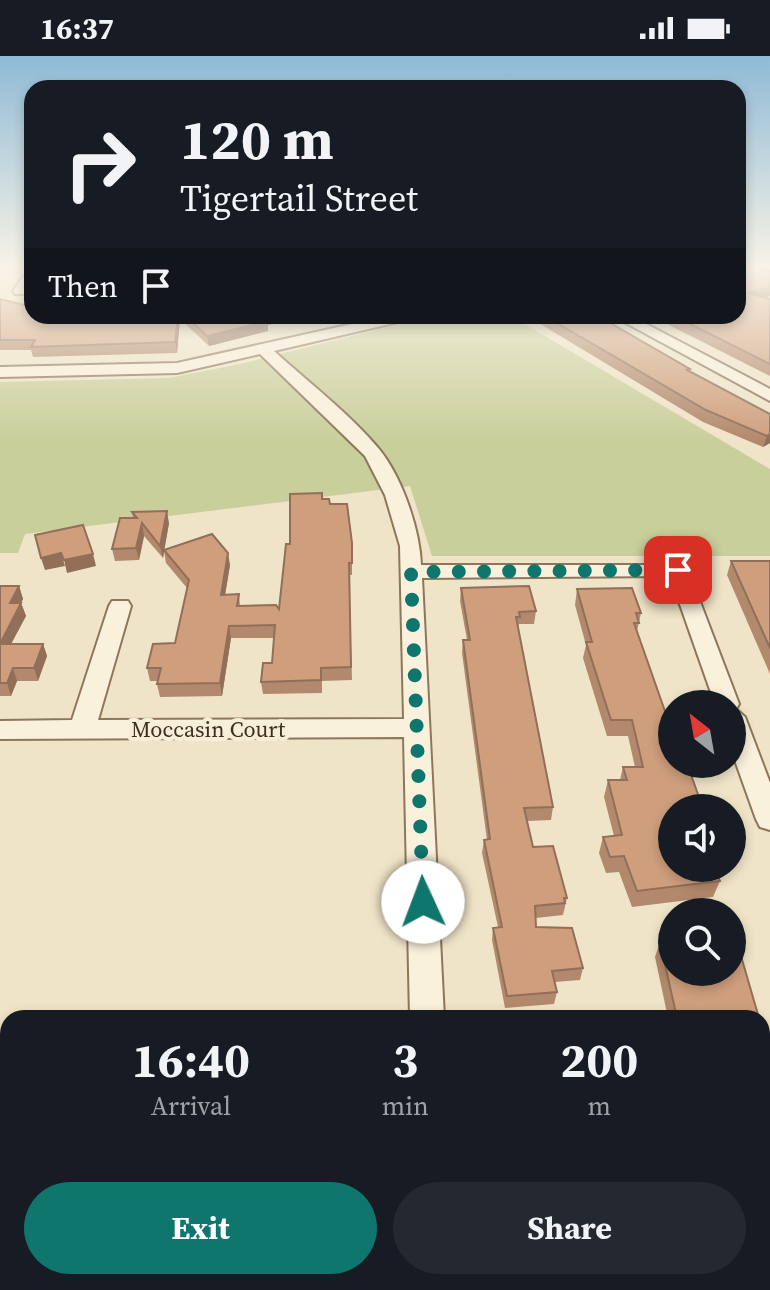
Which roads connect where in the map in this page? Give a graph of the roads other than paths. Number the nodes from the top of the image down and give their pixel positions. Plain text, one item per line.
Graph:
1 (367, 326) edge
2 (638, 326) edge
3 (265, 350) junction
4 (0, 372) edge
5 (770, 396) edge
6 (411, 572) junction
7 (120, 606) dead end
8 (722, 690) edge
9 (417, 728) junction
10 (0, 730) edge
11 (82, 730) junction
12 (746, 755) edge
13 (770, 819) edge
14 (427, 1010) edge

1 - 3 street
2 - 5 street
3 - 4 street
3 - 6 street
6 - 8 street
6 - 9 street
7 - 11 street
9 - 11 street, Moccasin Court
9 - 14 street
10 - 11 street, Moccasin Court
12 - 13 street

